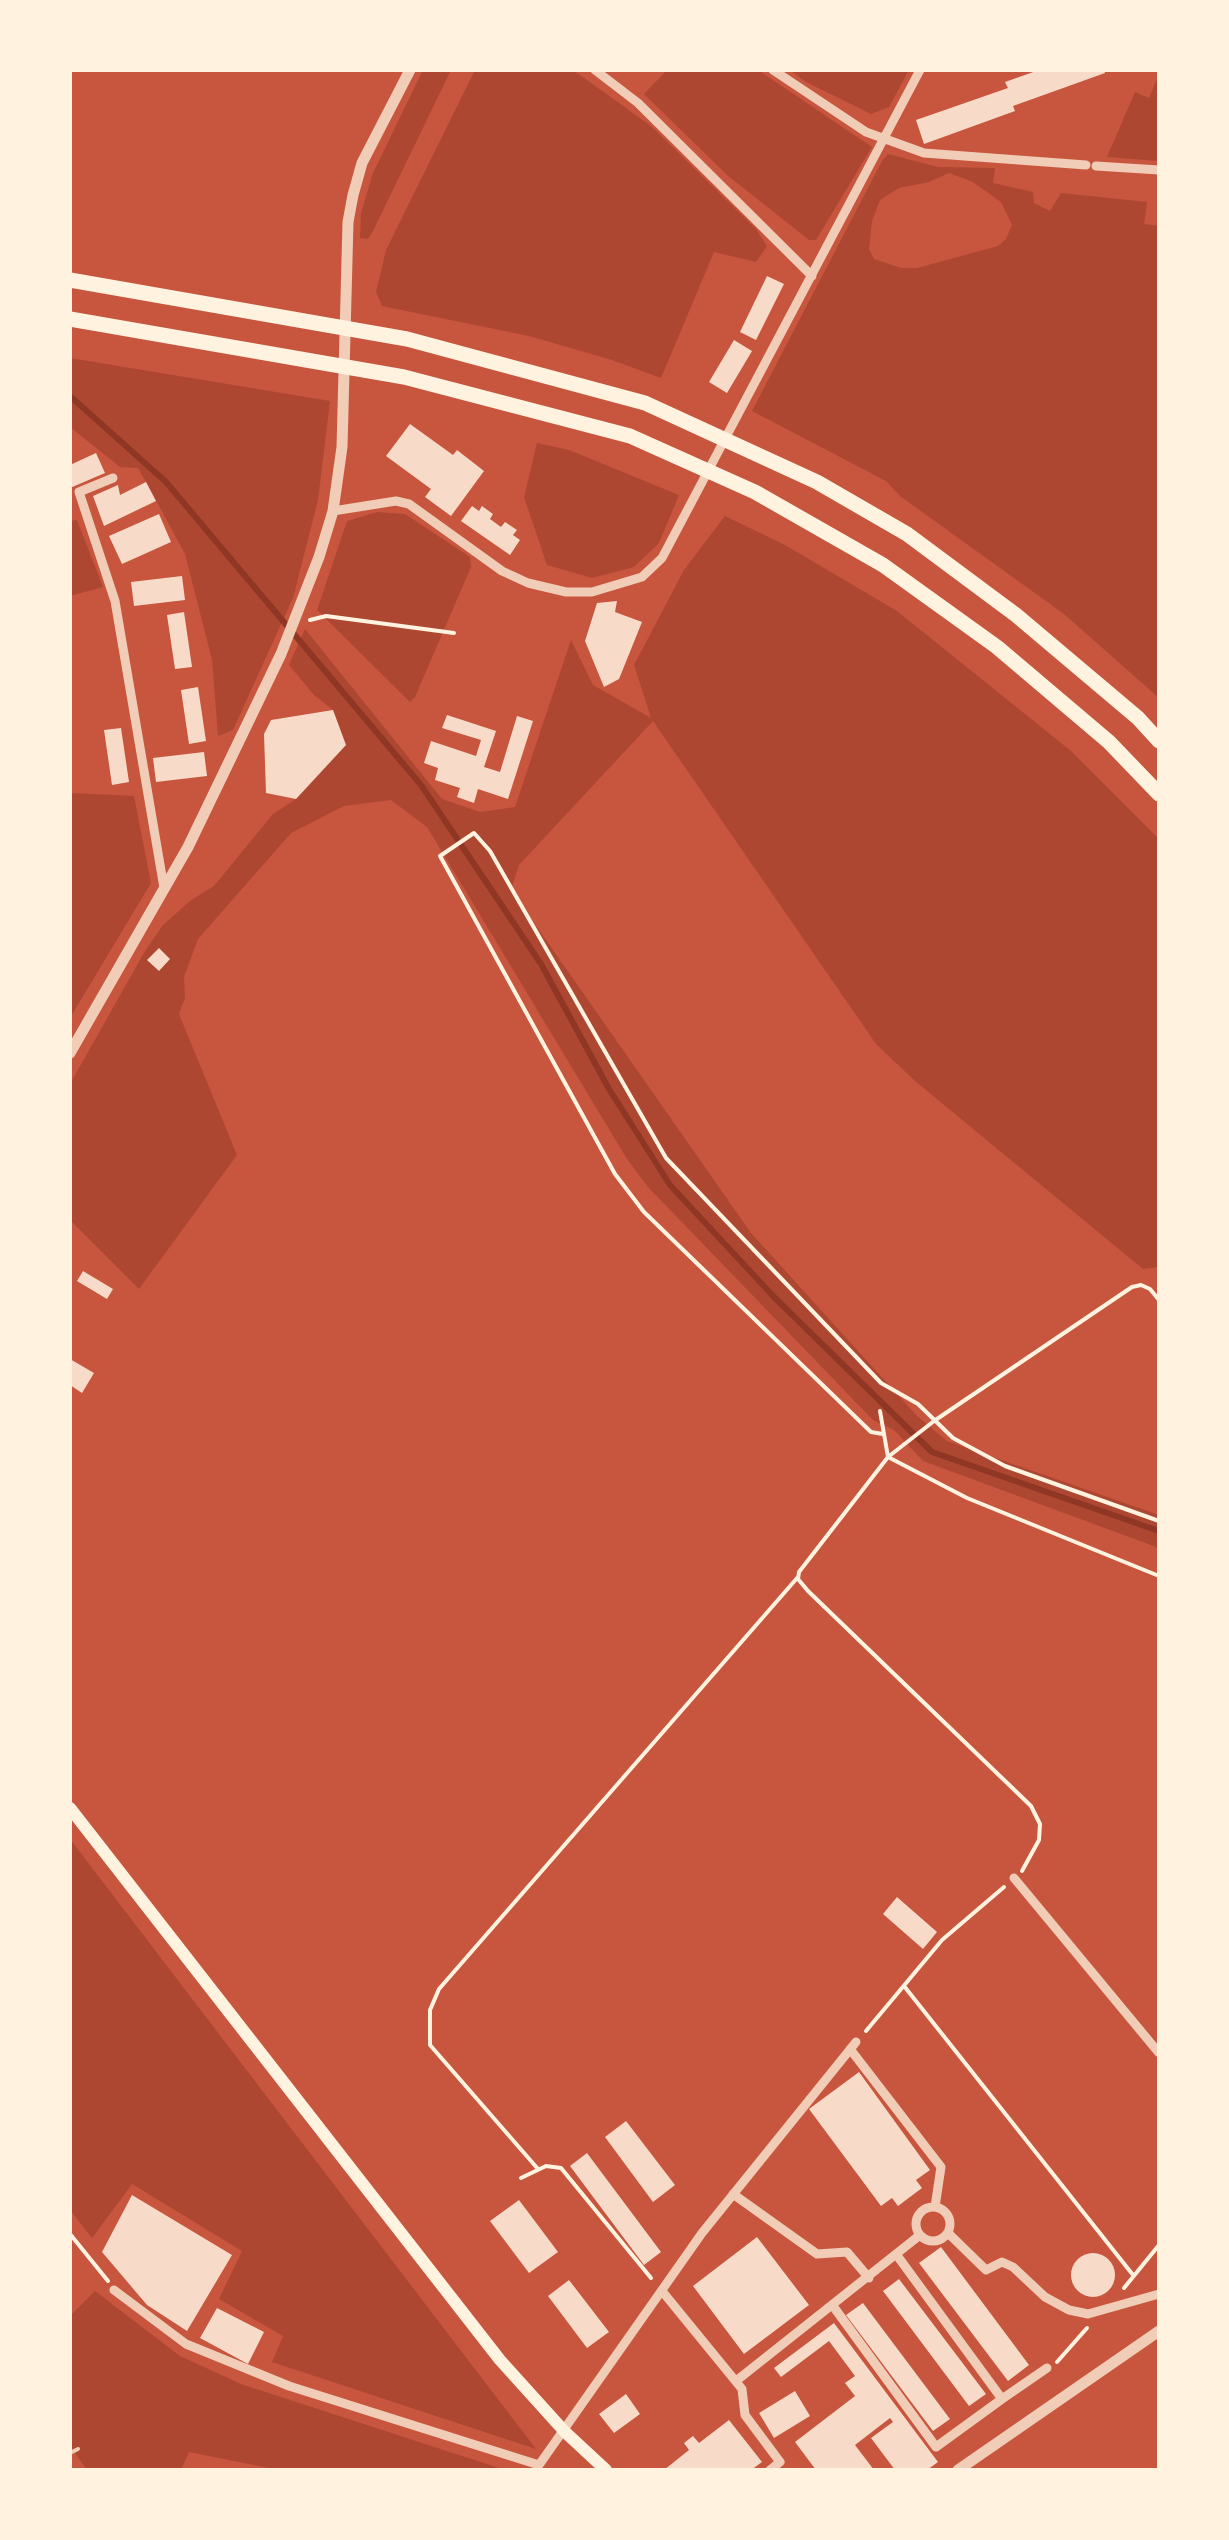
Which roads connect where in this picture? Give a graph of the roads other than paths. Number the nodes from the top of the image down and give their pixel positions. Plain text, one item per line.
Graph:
1 (410, 70) edge
2 (596, 70) edge
3 (773, 70) edge
4 (920, 70) edge
5 (884, 140) junction
6 (1159, 170) edge
7 (812, 276) junction
8 (70, 280) edge
9 (70, 319) edge
10 (113, 478) dead end
11 (332, 511) junction
12 (1159, 741) edge
13 (1159, 794) edge
14 (164, 888) junction
15 (70, 1053) edge
16 (70, 1808) edge
17 (1014, 1878) road end
18 (1159, 2053) edge
19 (734, 2194) junction
20 (935, 2207) junction
21 (948, 2233) junction
22 (920, 2235) junction
23 (896, 2254) junction
24 (869, 2278) junction
25 (114, 2290) road end
26 (662, 2291) junction
27 (1159, 2294) edge
28 (833, 2306) junction
29 (1159, 2331) edge
30 (1047, 2368) road end
31 (736, 2381) junction
32 (1002, 2398) junction
33 (565, 2432) junction
34 (78, 2450) dead end
35 (70, 2453) edge
36 (535, 2467) edge
37 (606, 2470) edge
38 (770, 2470) edge
39 (958, 2470) edge

1 - 11 street
2 - 7 street
3 - 5 street
4 - 5 street
5 - 6 street
5 - 7 street
7 - 11 street
8 - 12 highway
9 - 13 highway
10 - 14 street
11 - 14 street
14 - 15 street
16 - 33 main road
17 - 18 street
19 - 20 street
19 - 24 street
19 - 26 street
20 - 21 street
20 - 22 street
21 - 22 street
21 - 27 street
22 - 23 street
23 - 24 street
23 - 32 street
24 - 28 street
25 - 36 street
26 - 31 street
26 - 33 street
28 - 31 street
28 - 32 street
29 - 39 street
30 - 32 street
31 - 38 street
33 - 36 street
33 - 37 main road
34 - 35 lane

